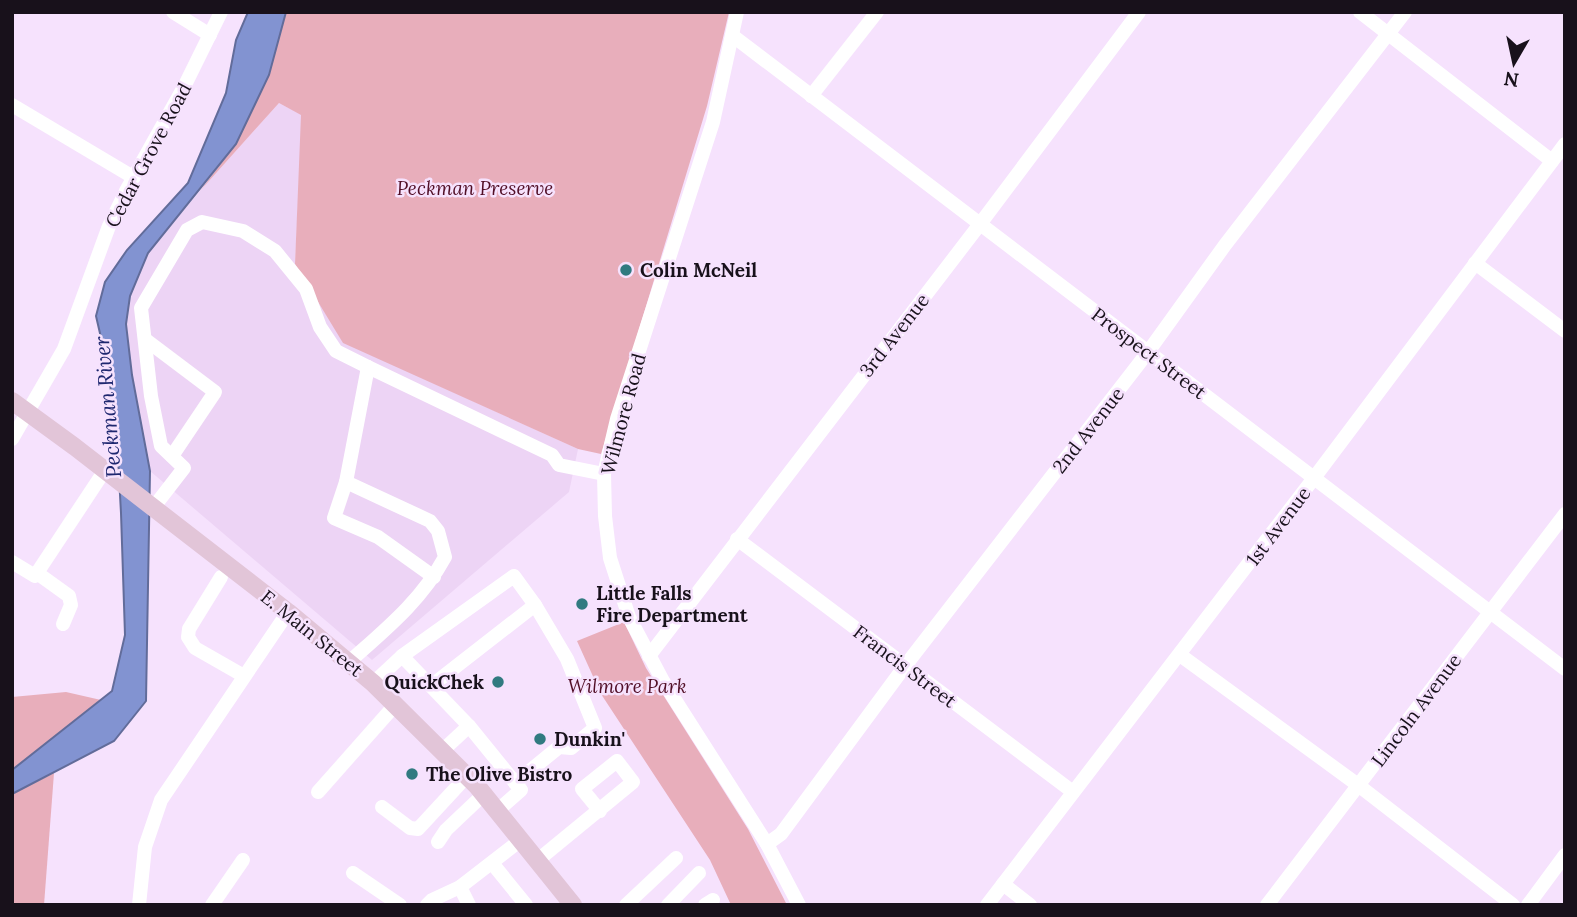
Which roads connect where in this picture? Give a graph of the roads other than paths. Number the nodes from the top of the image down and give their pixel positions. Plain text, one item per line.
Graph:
1 (173, 12) edge
2 (221, 12) edge
3 (737, 12) edge
4 (877, 12) edge
5 (1139, 12) edge
6 (1360, 12) edge
7 (1405, 12) edge
8 (210, 35) junction
9 (1389, 35) junction
10 (733, 36) junction
11 (811, 96) junction
12 (12, 104) edge
13 (1565, 144) edge
14 (1552, 160) junction
15 (133, 177) junction
16 (980, 224) junction
17 (1475, 262) junction
18 (1565, 331) edge
19 (146, 340) junction
20 (1148, 352) junction
21 (368, 368) junction
22 (12, 401) edge
23 (27, 413) junction
24 (12, 439) edge
25 (172, 456) junction
26 (105, 470) junction
27 (604, 474) junction
28 (1314, 478) junction
29 (346, 482) junction
30 (152, 507) junction
31 (1565, 514) edge
32 (737, 538) junction
33 (12, 562) edge
34 (37, 573) junction
35 (221, 577) dead end
36 (434, 577) junction
37 (535, 605) junction
38 (288, 612) junction
39 (1490, 613) junction
40 (64, 624) dead end
41 (1180, 655) junction
42 (402, 656) junction
43 (649, 656) junction
44 (349, 662) junction
45 (905, 666) junction
46 (1565, 668) edge
47 (244, 676) junction
48 (373, 683) junction
49 (431, 686) junction
50 (396, 704) junction
51 (469, 726) junction
52 (442, 751) junction
53 (467, 776) junction
54 (515, 783) junction
55 (1359, 785) junction
56 (318, 792) dead end
57 (1073, 792) junction
58 (484, 794) junction
59 (382, 807) dead end
60 (497, 811) junction
61 (600, 811) dead end
62 (522, 839) junction
63 (438, 842) dead end
64 (767, 844) junction
65 (1565, 855) edge
66 (676, 858) dead end
67 (243, 860) dead end
68 (538, 860) junction
69 (492, 863) junction
70 (353, 873) dead end
71 (699, 873) dead end
72 (1003, 884) junction
73 (460, 887) junction
74 (139, 905) edge
75 (212, 905) edge
76 (400, 905) edge
77 (427, 905) edge
78 (469, 905) edge
79 (526, 905) edge
80 (573, 905) edge
81 (626, 905) edge
82 (668, 905) edge
83 (799, 905) edge
84 (987, 905) edge
85 (1030, 905) edge
86 (1267, 905) edge
87 (1513, 905) edge
88 (1528, 905) edge

1 - 8 street
2 - 8 street, Cedar Grove Road
3 - 10 street, Wilmore Road
4 - 11 street
5 - 16 street, 3rd Avenue
6 - 9 street
7 - 9 street, 2nd Avenue
8 - 15 street, Cedar Grove Road
9 - 14 street
9 - 20 street, 2nd Avenue
10 - 11 street, Prospect Street
10 - 27 street, Wilmore Road
11 - 16 street, Prospect Street
12 - 15 street
13 - 14 street, 1st Avenue
14 - 17 street, 1st Avenue
15 - 23 street, Cedar Grove Road
16 - 20 street, Prospect Street
16 - 32 street, 3rd Avenue
17 - 18 street
17 - 28 street, 1st Avenue
19 - 21 street
19 - 25 street
19 - 25 street
20 - 28 street, Prospect Street
20 - 45 street, 2nd Avenue
21 - 27 street
21 - 29 street
22 - 23 main road, E. Main Street
23 - 24 street, Cedar Grove Road
23 - 26 main road, E. Main Street
25 - 30 street
26 - 30 main road, E. Main Street
26 - 34 street
27 - 43 street, Wilmore Road
28 - 39 street, Prospect Street
28 - 41 street, 1st Avenue
29 - 36 street
29 - 36 street
30 - 38 main road, E. Main Street
31 - 39 street, Lincoln Avenue
32 - 43 street, 3rd Avenue
32 - 45 street, Francis Street
33 - 34 street
34 - 40 street
35 - 47 street
36 - 44 street
37 - 42 street
37 - 49 street
37 - 54 street
38 - 44 main road, E. Main Street
38 - 47 street
39 - 46 street, Prospect Street
39 - 55 street, Lincoln Avenue
41 - 55 street
41 - 57 street, 1st Avenue
42 - 48 street
42 - 49 street
43 - 64 street, Wilmore Road
44 - 48 main road, E. Main Street
45 - 57 street, Francis Street
45 - 64 street, 2nd Avenue
47 - 74 street
48 - 50 main road, E. Main Street
49 - 51 street
50 - 52 main road, E. Main Street
50 - 56 street
51 - 52 street
51 - 54 street
52 - 53 main road, E. Main Street
53 - 58 main road, E. Main Street
53 - 59 street
54 - 60 street
55 - 86 street, Lincoln Avenue
55 - 87 street
57 - 72 street, 1st Avenue
58 - 60 main road, E. Main Street
58 - 63 street
60 - 62 main road, E. Main Street
61 - 68 street
62 - 68 main road, E. Main Street
62 - 69 street
64 - 83 street, Wilmore Road
65 - 88 street
66 - 81 street
67 - 75 street
68 - 80 main road, E. Main Street
69 - 73 street
69 - 79 street
70 - 76 street
71 - 82 street
72 - 84 street, 1st Avenue
72 - 85 street
73 - 77 street
73 - 78 street

